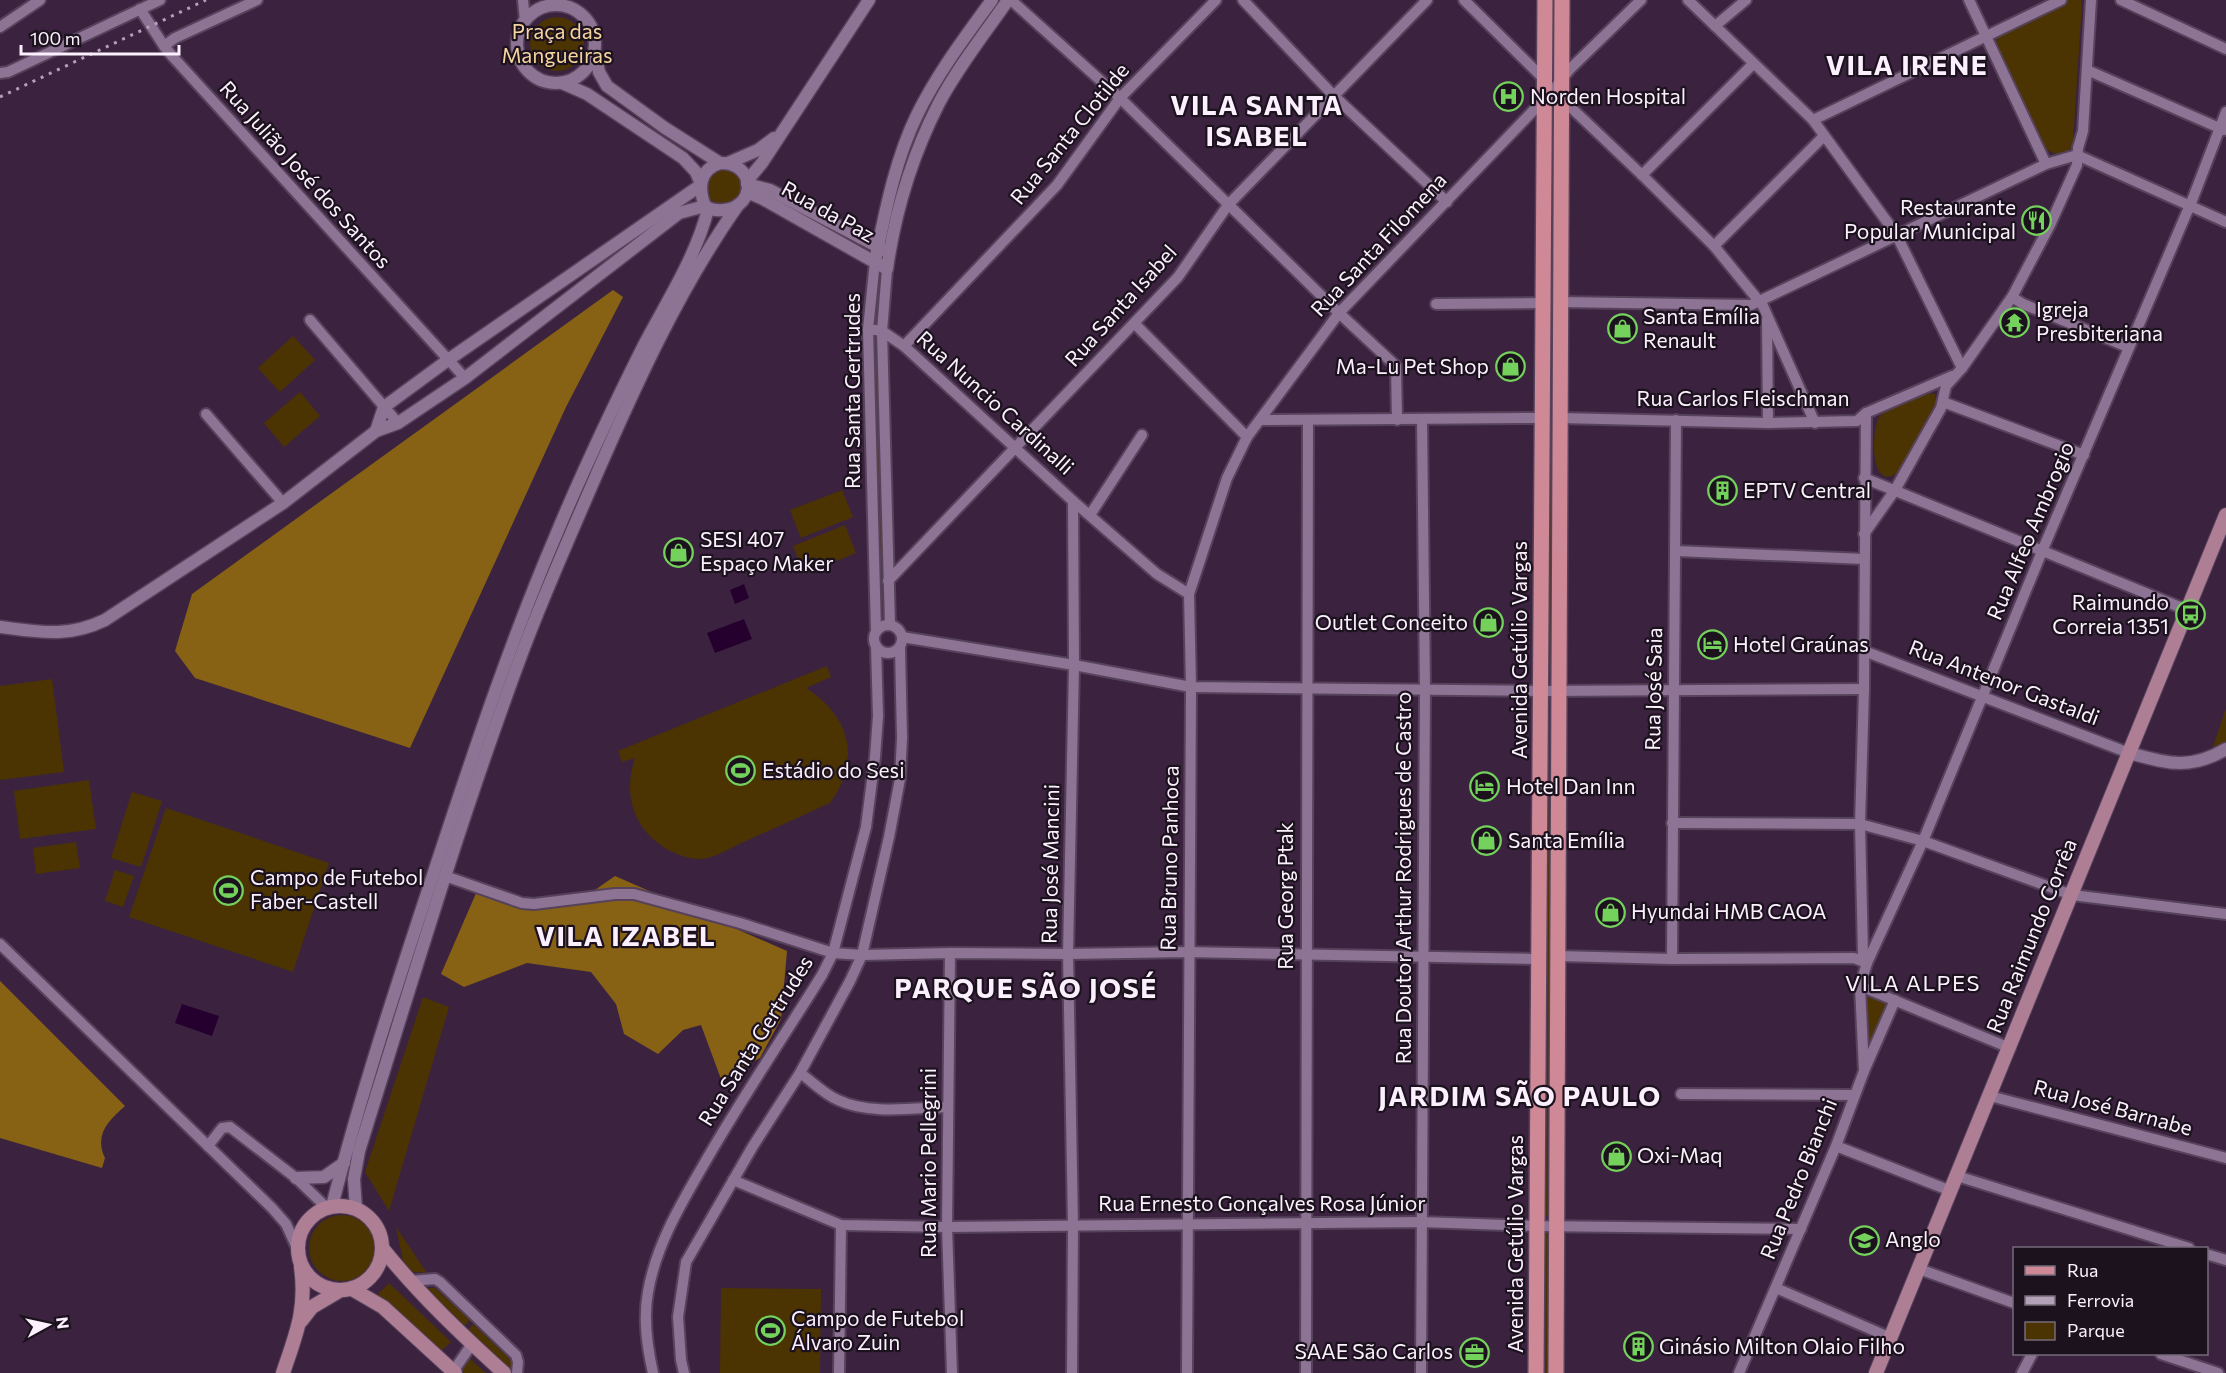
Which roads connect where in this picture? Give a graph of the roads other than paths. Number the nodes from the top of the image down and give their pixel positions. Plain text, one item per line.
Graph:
1 (40, 0) edge
2 (160, 0) edge
3 (257, 0) edge
4 (523, 0) edge
5 (869, 0) edge
6 (992, 0) edge
7 (1010, 0) edge
8 (1216, 0) edge
9 (1243, 0) edge
10 (1427, 0) edge
11 (1464, 0) edge
12 (1545, 0) edge
13 (1562, 0) edge
14 (1641, 0) edge
15 (1688, 0) edge
16 (1746, 0) edge
17 (1970, 0) edge
18 (2061, 0) edge
19 (2091, 0) edge
20 (2121, 0) edge
21 (561, 3) edge
22 (140, 9) junction
23 (525, 21) junction
24 (1714, 26) junction
25 (0, 27) edge
26 (1985, 35) junction
27 (164, 46) junction
28 (595, 47) junction
29 (2226, 49) edge
30 (1753, 64) junction
31 (2087, 70) junction
32 (0, 73) edge
33 (562, 83) junction
34 (1553, 89) junction
35 (1334, 95) junction
36 (1120, 98) junction
37 (2226, 112) edge
38 (1813, 120) junction
39 (783, 129) junction
40 (2223, 129) edge
41 (1824, 136) junction
42 (2077, 155) junction
43 (724, 163) junction
44 (2046, 164) junction
45 (1642, 175) junction
46 (701, 185) junction
47 (747, 186) junction
48 (1446, 202) junction
49 (1228, 204) junction
50 (738, 205) junction
51 (2190, 205) junction
52 (706, 208) junction
53 (2226, 222) edge
54 (1896, 234) junction
55 (1714, 246) junction
56 (881, 254) junction
57 (887, 269) joint
58 (2012, 297) junction
59 (1759, 301) junction
60 (1560, 302) junction
61 (1541, 303) junction
62 (1436, 304) dead end
63 (1339, 313) junction
64 (1767, 314) junction
65 (310, 320) dead end
66 (1135, 324) junction
67 (868, 329) junction
68 (882, 331) junction
69 (904, 346) junction
70 (2128, 347) junction
71 (448, 360) junction
72 (1962, 368) junction
73 (1953, 376) junction
74 (465, 378) junction
75 (1943, 402) junction
76 (384, 407) junction
77 (1866, 413) junction
78 (206, 414) dead end
79 (1560, 417) junction
80 (1541, 418) junction
81 (1422, 419) junction
82 (1260, 420) junction
83 (1308, 420) junction
84 (1397, 420) junction
85 (1676, 420) junction
86 (398, 423) junction
87 (1768, 423) junction
88 (1815, 423) junction
89 (376, 431) junction
90 (1142, 435) dead end
91 (1247, 437) junction
92 (1016, 449) junction
93 (2084, 455) junction
94 (1864, 478) junction
95 (1895, 490) junction
96 (1073, 501) junction
97 (283, 503) junction
98 (1090, 515) junction
99 (2226, 515) edge
100 (1864, 534) junction
101 (2226, 546) edge
102 (2043, 549) junction
103 (2211, 549) junction
104 (1676, 551) junction
105 (1864, 559) junction
106 (888, 581) junction
107 (1190, 594) junction
108 (2187, 610) junction
109 (890, 625) junction
110 (0, 627) edge
111 (876, 631) junction
112 (901, 642) junction
113 (876, 646) junction
114 (1864, 651) junction
115 (1074, 665) junction
116 (1191, 687) junction
117 (1307, 688) junction
118 (1425, 688) junction
119 (1864, 689) junction
120 (1560, 690) junction
121 (1672, 690) junction
122 (1542, 691) junction
123 (1982, 695) junction
124 (2226, 749) edge
125 (2129, 753) junction
126 (1672, 823) junction
127 (1860, 824) junction
128 (1923, 841) junction
129 (445, 876) junction
130 (2072, 895) junction
131 (2226, 914) edge
132 (0, 944) edge
133 (950, 952) junction
134 (1188, 952) junction
135 (833, 953) junction
136 (1068, 954) junction
137 (1306, 955) junction
138 (862, 956) junction
139 (1558, 956) junction
140 (1423, 958) junction
141 (1540, 959) junction
142 (1672, 959) junction
143 (1867, 963) junction
144 (1860, 986) junction
145 (1894, 1000) junction
146 (2010, 1048) junction
147 (1864, 1071) junction
148 (800, 1073) junction
149 (1681, 1095) dead end
150 (1854, 1095) junction
151 (1990, 1096) junction
152 (948, 1107) junction
153 (208, 1146) junction
154 (1836, 1146) junction
155 (2226, 1158) edge
156 (344, 1163) junction
157 (1957, 1176) junction
158 (296, 1178) junction
159 (733, 1180) junction
160 (1951, 1191) junction
161 (329, 1207) junction
162 (356, 1209) junction
163 (1422, 1222) junction
164 (1305, 1223) junction
165 (1187, 1224) junction
166 (841, 1225) junction
167 (1073, 1225) junction
168 (1536, 1226) junction
169 (1557, 1226) junction
170 (947, 1227) junction
171 (1801, 1229) junction
172 (2186, 1247) edge
173 (297, 1248) junction
174 (382, 1248) junction
175 (2208, 1255) edge
176 (2226, 1260) edge
177 (300, 1264) junction
178 (1920, 1269) junction
179 (410, 1281) junction
180 (1776, 1288) junction
181 (346, 1290) junction
182 (2013, 1303) edge
183 (301, 1321) junction
184 (1890, 1338) junction
185 (472, 1344) junction
186 (2031, 1355) edge
187 (2166, 1355) edge
188 (454, 1372) edge
189 (2213, 1372) edge
190 (283, 1373) edge
191 (504, 1373) edge
192 (517, 1373) edge
193 (653, 1373) edge
194 (684, 1373) edge
195 (839, 1373) edge
196 (952, 1373) edge
197 (1072, 1373) edge
198 (1187, 1373) edge
199 (1306, 1373) edge
200 (1421, 1373) edge
201 (1536, 1373) edge
202 (1556, 1373) edge
203 (1739, 1373) edge
204 (1876, 1373) edge
205 (2022, 1373) edge

1 - 25 street
2 - 22 street
3 - 27 street
4 - 23 street
5 - 39 street
6 - 56 street, Rua Santa Gertrudes
7 - 36 street
7 - 56 street, Rua Santa Gertrudes
8 - 36 street, Rua Santa Clotilde
9 - 35 street
10 - 35 street, Rua Santa Isabel
11 - 34 street
12 - 34 main road, Avenida Getúlio Vargas
13 - 34 main road, Avenida Getúlio Vargas
14 - 34 street, Rua Santa Filomena
15 - 24 street
16 - 24 street
17 - 26 street
18 - 26 street
19 - 31 street
20 - 29 street
21 - 23 street
21 - 28 street
22 - 27 street, Rua Julião José dos Santos
22 - 32 street
23 - 33 street
24 - 30 street
26 - 38 street
26 - 44 street
27 - 71 street, Rua Julião José dos Santos
28 - 33 street
28 - 43 street
30 - 38 street
30 - 45 street
31 - 40 street
31 - 42 street
33 - 46 street
34 - 45 street
34 - 48 street, Rua Santa Filomena
34 - 60 main road, Avenida Getúlio Vargas
34 - 61 main road, Avenida Getúlio Vargas
35 - 48 street
35 - 49 street, Rua Santa Isabel
36 - 49 street
36 - 69 street, Rua Santa Clotilde
37 - 40 street, Rua Alfeo Ambrogio
38 - 41 street
39 - 43 street
39 - 47 street
40 - 51 street, Rua Alfeo Ambrogio
41 - 54 street
41 - 55 street
42 - 44 street
42 - 51 street
42 - 58 street
43 - 46 street
43 - 47 street
44 - 54 street
45 - 55 street
46 - 52 street
46 - 71 street
47 - 50 street
47 - 56 street, Rua da Paz
48 - 63 street, Rua Santa Filomena
49 - 63 street
49 - 66 street, Rua Santa Isabel
50 - 52 street
50 - 129 street
51 - 53 street
51 - 70 street, Rua Alfeo Ambrogio
52 - 74 street
52 - 156 street
54 - 59 street
54 - 72 street
55 - 59 street
56 - 57 street, Rua da Paz
56 - 67 street, Rua Santa Gertrudes
57 - 68 street, Rua Santa Gertrudes
58 - 70 street
58 - 72 street
59 - 60 street
59 - 64 street
60 - 79 main road, Avenida Getúlio Vargas
61 - 62 street
61 - 80 main road, Avenida Getúlio Vargas
63 - 82 street, Rua Santa Filomena
63 - 84 street
64 - 87 street
64 - 88 street
65 - 76 street
66 - 91 street
66 - 92 street, Rua Santa Isabel
67 - 68 street, Rua Nuncio Cardinalli
67 - 111 street, Rua Santa Gertrudes
68 - 69 street, Rua Nuncio Cardinalli
68 - 106 street, Rua Santa Gertrudes
69 - 92 street, Rua Nuncio Cardinalli
70 - 93 street, Rua Alfeo Ambrogio
71 - 74 street, Rua Julião José dos Santos
71 - 76 street
72 - 73 street
73 - 75 street
73 - 77 street, Rua Carlos Fleischman
74 - 86 street
75 - 93 street
75 - 95 street
76 - 86 street
76 - 89 street
77 - 88 street, Rua Carlos Fleischman
77 - 94 street
78 - 97 street
79 - 85 street, Rua Carlos Fleischman
79 - 120 main road, Avenida Getúlio Vargas
80 - 81 street
80 - 122 main road, Avenida Getúlio Vargas
81 - 84 street
81 - 118 street, Rua Doutor Arthur Rodrigues de Castro
82 - 83 street
82 - 91 street, Rua Santa Filomena
83 - 84 street
83 - 117 street, Rua Georg Ptak
85 - 87 street, Rua Carlos Fleischman
85 - 104 street, Rua José Saia
86 - 89 street
87 - 88 street, Rua Carlos Fleischman
89 - 97 street
90 - 98 street
91 - 107 street, Rua Santa Filomena
92 - 96 street, Rua Nuncio Cardinalli
92 - 106 street, Rua Santa Isabel
93 - 102 street, Rua Alfeo Ambrogio
94 - 95 street
94 - 100 street
95 - 100 street
95 - 102 street
96 - 98 street, Rua Nuncio Cardinalli
96 - 115 street, Rua José Mancini
97 - 110 street
98 - 107 street, Rua Nuncio Cardinalli
99 - 103 main road, Rua Raimundo Corrêa
100 - 105 street
101 - 103 street
102 - 108 street
102 - 123 street, Rua Alfeo Ambrogio
103 - 108 main road, Rua Raimundo Corrêa
104 - 105 street
104 - 121 street, Rua José Saia
105 - 114 street
106 - 109 street, Rua Santa Gertrudes
107 - 116 street, Rua Bruno Panhoca
108 - 125 main road, Rua Raimundo Corrêa
109 - 111 street
109 - 112 street
111 - 113 street
112 - 113 street
112 - 115 street
112 - 138 street
113 - 135 street, Rua Santa Gertrudes
114 - 119 street
114 - 123 street, Rua Antenor Gastaldi
115 - 116 street
115 - 136 street, Rua José Mancini
116 - 117 street
116 - 134 street, Rua Bruno Panhoca
117 - 118 street
117 - 137 street, Rua Georg Ptak
118 - 122 street
118 - 140 street, Rua Doutor Arthur Rodrigues de Castro
119 - 121 street
119 - 127 street
120 - 121 street
120 - 122 street
120 - 139 main road, Avenida Getúlio Vargas
121 - 126 street, Rua José Saia
122 - 141 main road, Avenida Getúlio Vargas
123 - 125 street, Rua Antenor Gastaldi
123 - 128 street, Rua Alfeo Ambrogio
124 - 125 street
125 - 130 main road, Rua Raimundo Corrêa
126 - 127 street
126 - 142 street, Rua José Saia
127 - 128 street
127 - 143 street
128 - 130 street
128 - 143 street, Rua Alfeo Ambrogio
129 - 135 street
129 - 162 street
130 - 131 street
130 - 146 main road, Rua Raimundo Corrêa
132 - 153 street
133 - 136 street
133 - 138 street
133 - 152 street, Rua Mario Pellegrini
134 - 136 street
134 - 137 street
134 - 165 street, Rua Bruno Panhoca
135 - 138 street
135 - 193 street, Rua Santa Gertrudes
136 - 167 street, Rua José Mancini
137 - 140 street
137 - 164 street, Rua Georg Ptak
138 - 148 street
139 - 142 street
139 - 169 main road, Avenida Getúlio Vargas
140 - 141 street
140 - 163 street, Rua Doutor Arthur Rodrigues de Castro
141 - 168 main road, Avenida Getúlio Vargas
142 - 143 street
143 - 144 street, Rua Alfeo Ambrogio
144 - 145 street
144 - 147 street, Rua Alfeo Ambrogio
145 - 146 street
145 - 147 street, Rua Pedro Bianchi
146 - 151 main road, Rua Raimundo Corrêa
147 - 150 street, Rua Pedro Bianchi
148 - 152 street
148 - 159 street
149 - 150 street
150 - 154 street, Rua Pedro Bianchi
151 - 155 street, Rua José Barnabe
151 - 157 main road, Rua Raimundo Corrêa
152 - 170 street, Rua Mario Pellegrini
153 - 158 street
153 - 173 street
154 - 160 street
154 - 171 street, Rua Pedro Bianchi
156 - 158 street
156 - 161 street
157 - 160 main road, Rua Raimundo Corrêa
157 - 172 street
158 - 161 street
159 - 166 street, Rua Ernesto Gonçalves Rosa Júnior
159 - 194 street
160 - 178 main road, Rua Raimundo Corrêa
161 - 162 main road
161 - 173 main road
162 - 174 main road
163 - 164 street, Rua Ernesto Gonçalves Rosa Júnior
163 - 168 street, Rua Ernesto Gonçalves Rosa Júnior
163 - 200 street, Rua Doutor Arthur Rodrigues de Castro
164 - 165 street, Rua Ernesto Gonçalves Rosa Júnior
164 - 199 street, Rua Georg Ptak
165 - 167 street, Rua Ernesto Gonçalves Rosa Júnior
165 - 198 street, Rua Bruno Panhoca
166 - 170 street, Rua Ernesto Gonçalves Rosa Júnior
166 - 195 street
167 - 170 street, Rua Ernesto Gonçalves Rosa Júnior
167 - 197 street, Rua José Mancini
168 - 169 street, Rua Ernesto Gonçalves Rosa Júnior
168 - 201 main road, Avenida Getúlio Vargas
169 - 171 street, Rua Ernesto Gonçalves Rosa Júnior
169 - 202 main road, Avenida Getúlio Vargas
170 - 196 street, Rua Mario Pellegrini
171 - 180 street, Rua Pedro Bianchi
173 - 177 main road
174 - 179 main road
174 - 181 main road
175 - 176 street
177 - 181 main road
177 - 183 main road
178 - 182 street
178 - 184 main road, Rua Raimundo Corrêa
179 - 185 main road
179 - 192 street
180 - 184 street
180 - 203 street, Rua Pedro Bianchi
181 - 183 main road
181 - 188 main road
183 - 190 main road
184 - 204 main road, Rua Raimundo Corrêa
185 - 188 street
185 - 191 main road
186 - 205 street
187 - 189 street

